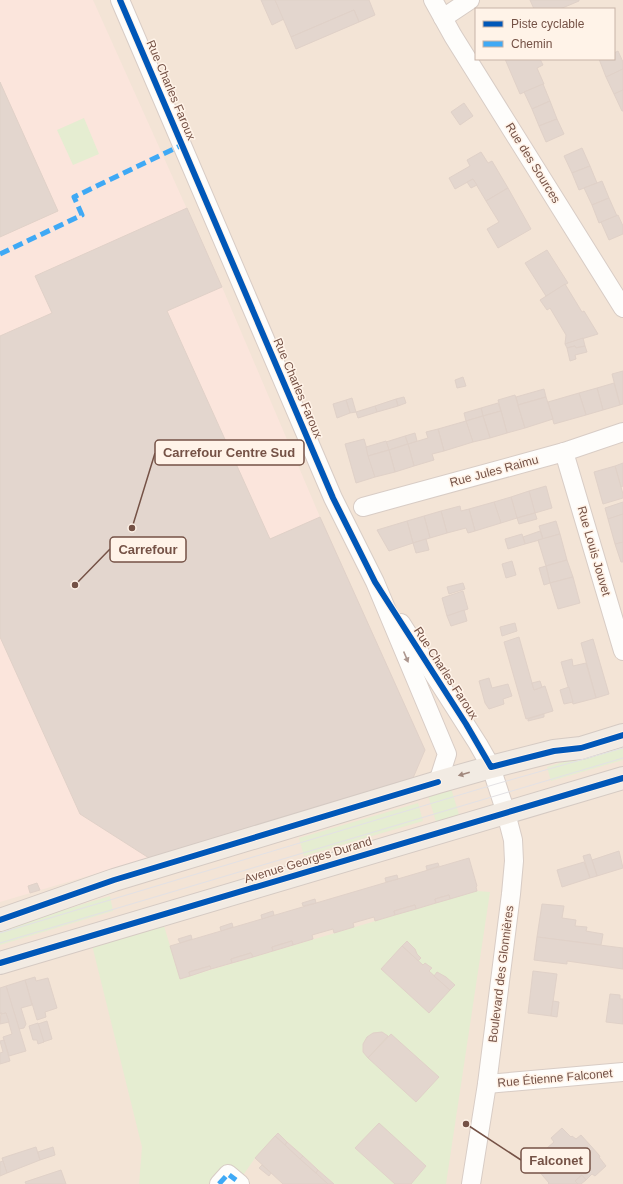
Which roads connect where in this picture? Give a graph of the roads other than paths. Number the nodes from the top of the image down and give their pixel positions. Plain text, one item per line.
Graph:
1 (120, 0) edge
2 (433, 0) edge
3 (470, 0) edge
4 (443, 18) junction
5 (623, 308) edge
6 (623, 432) edge
7 (564, 452) junction
8 (363, 507) dead end
9 (375, 582) junction
10 (623, 651) edge
11 (623, 735) edge
12 (491, 767) junction
13 (623, 778) edge
14 (438, 782) junction
15 (506, 813) junction
16 (0, 920) edge
17 (0, 964) edge
18 (623, 1072) edge
19 (487, 1084) junction
20 (471, 1184) edge

1 - 9 street, Rue Charles Faroux
2 - 4 street, Rue des Sources
3 - 4 street
4 - 5 street, Rue des Sources
6 - 7 street, Rue Jules Raimu
7 - 8 street, Rue Jules Raimu
7 - 10 street, Rue Louis Jouvet
9 - 12 street, Rue Charles Faroux
9 -> 14 street, Rue Charles Faroux
11 - 12 main road
12 -> 14 main road
12 - 15 street, Boulevard des Glonnières
13 - 15 main road, Avenue Georges Durand
14 - 16 main road
15 - 17 main road, Avenue Georges Durand
15 - 19 street, Boulevard des Glonnières
18 - 19 street, Rue Étienne Falconet
19 - 20 street, Boulevard des Glonnières

